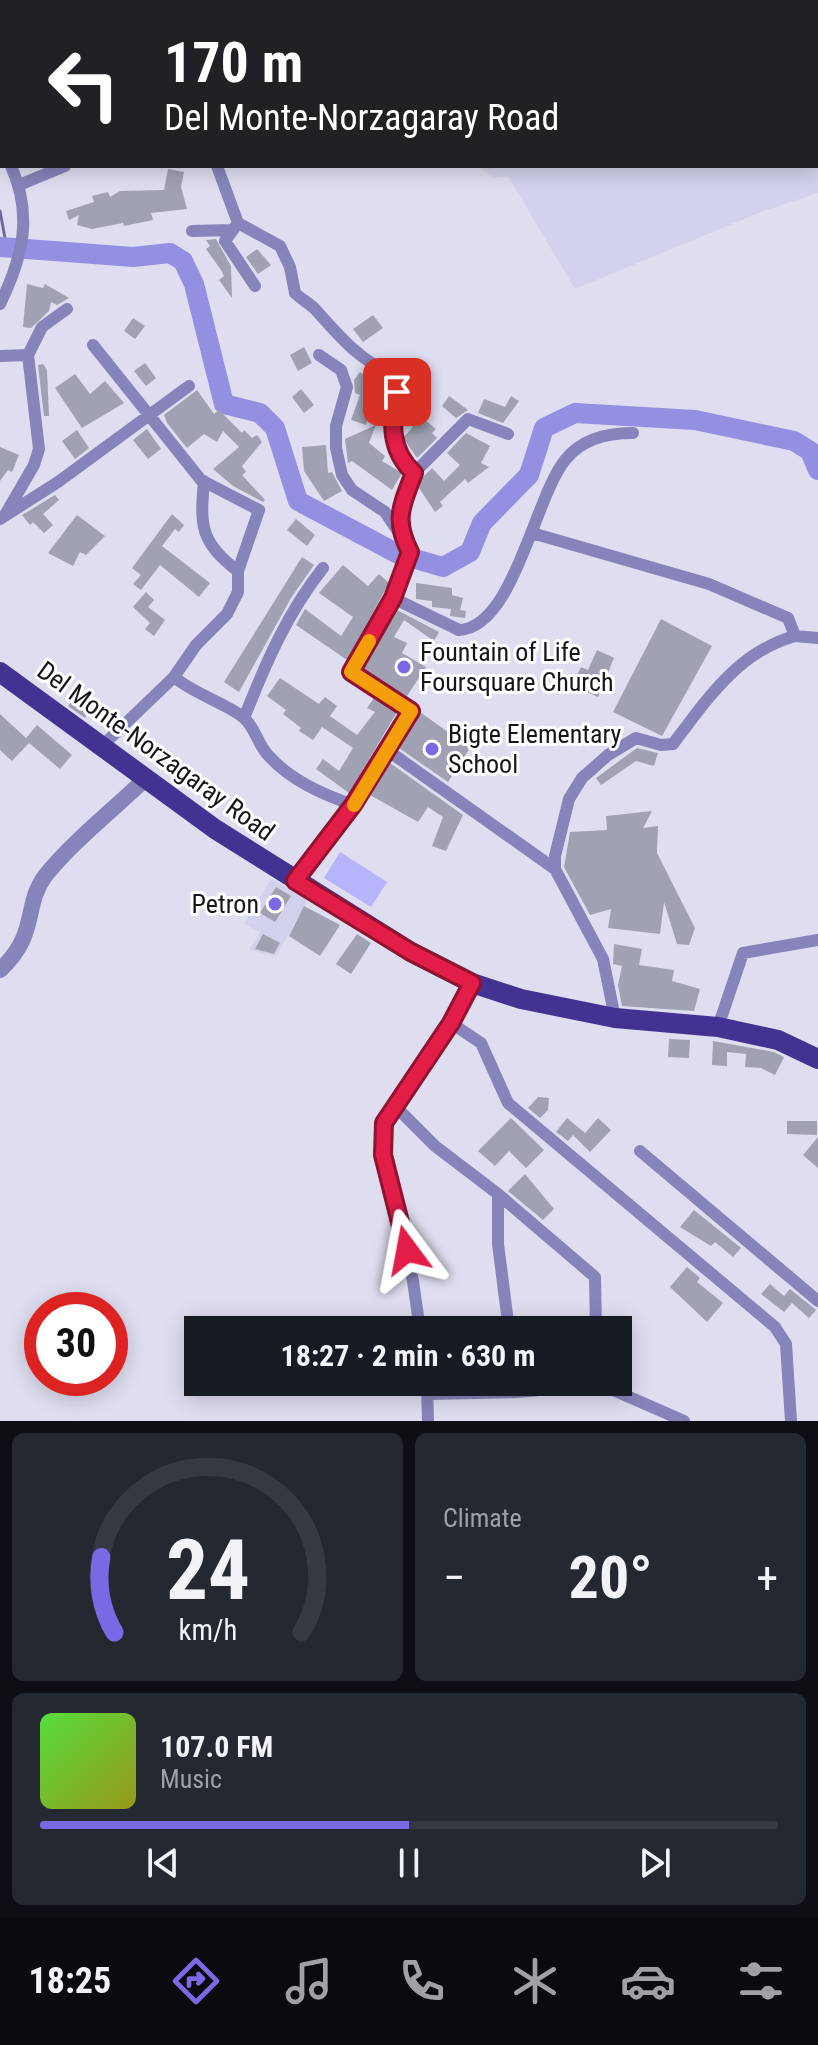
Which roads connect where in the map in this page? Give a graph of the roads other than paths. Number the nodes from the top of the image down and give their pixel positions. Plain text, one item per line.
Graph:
1 (12, 168) edge
2 (60, 168) edge
3 (218, 168) edge
4 (19, 185) junction
5 (235, 227) junction
6 (192, 231) dead end
7 (255, 286) dead end
8 (0, 304) edge
9 (67, 309) dead end
10 (93, 345) dead end
11 (28, 355) junction
12 (319, 355) dead end
13 (0, 356) edge
14 (189, 386) dead end
15 (148, 415) junction
16 (633, 433) dead end
17 (508, 434) dead end
18 (414, 473) junction
19 (204, 481) junction
20 (1, 519) edge
21 (532, 533) junction
22 (401, 535) junction
23 (323, 568) dead end
24 (238, 571) junction
25 (393, 598) junction
26 (795, 636) junction
27 (818, 638) edge
28 (0, 672) edge
29 (174, 677) junction
30 (244, 718) junction
31 (101, 747) junction
32 (387, 750) junction
33 (144, 780) junction
34 (353, 805) junction
35 (555, 869) junction
36 (295, 881) junction
37 (818, 940) edge
38 (0, 970) edge
39 (472, 983) junction
40 (615, 1018) junction
41 (451, 1023) junction
42 (718, 1027) junction
43 (818, 1059) edge
44 (394, 1105) junction
45 (640, 1151) dead end
46 (498, 1194) junction
47 (818, 1301) edge
48 (418, 1316) edge
49 (507, 1316) edge
50 (596, 1316) edge
51 (428, 1396) edge
52 (625, 1396) edge
53 (428, 1421) edge
54 (684, 1421) edge
55 (791, 1421) edge

1 - 4 street
2 - 4 street
3 - 5 street
4 - 8 street
5 - 6 street
5 - 7 street
5 - 18 street
9 - 11 street
10 - 15 street
11 - 13 street
11 - 20 street
12 - 22 street
14 - 15 street
15 - 19 street
15 - 20 street
16 - 21 street
17 - 18 street
18 - 22 street
19 - 24 street
19 - 24 street
21 - 25 street
21 - 26 street
22 - 25 street
23 - 30 street
24 - 29 street
25 - 32 street
26 - 27 street
26 - 35 street
28 - 31 main road, Del Monte-Norzagaray Road
29 - 30 street
29 - 31 street
30 - 34 street
31 - 33 main road, Del Monte-Norzagaray Road
32 - 34 street
32 - 35 street
33 - 36 main road, Del Monte-Norzagaray Road
33 - 38 street
34 - 36 street
35 - 40 street
36 - 39 main road, Del Monte-Norzagaray Road
37 - 42 street
39 - 40 main road, Del Monte-Norzagaray Road
39 - 41 street
40 - 42 main road, Del Monte-Norzagaray Road
41 - 44 street
41 - 55 street
42 - 43 main road, Del Monte-Norzagaray Road
44 - 46 street
44 - 48 street
45 - 47 street
46 - 49 street
46 - 50 street
51 - 53 street
52 - 54 street

